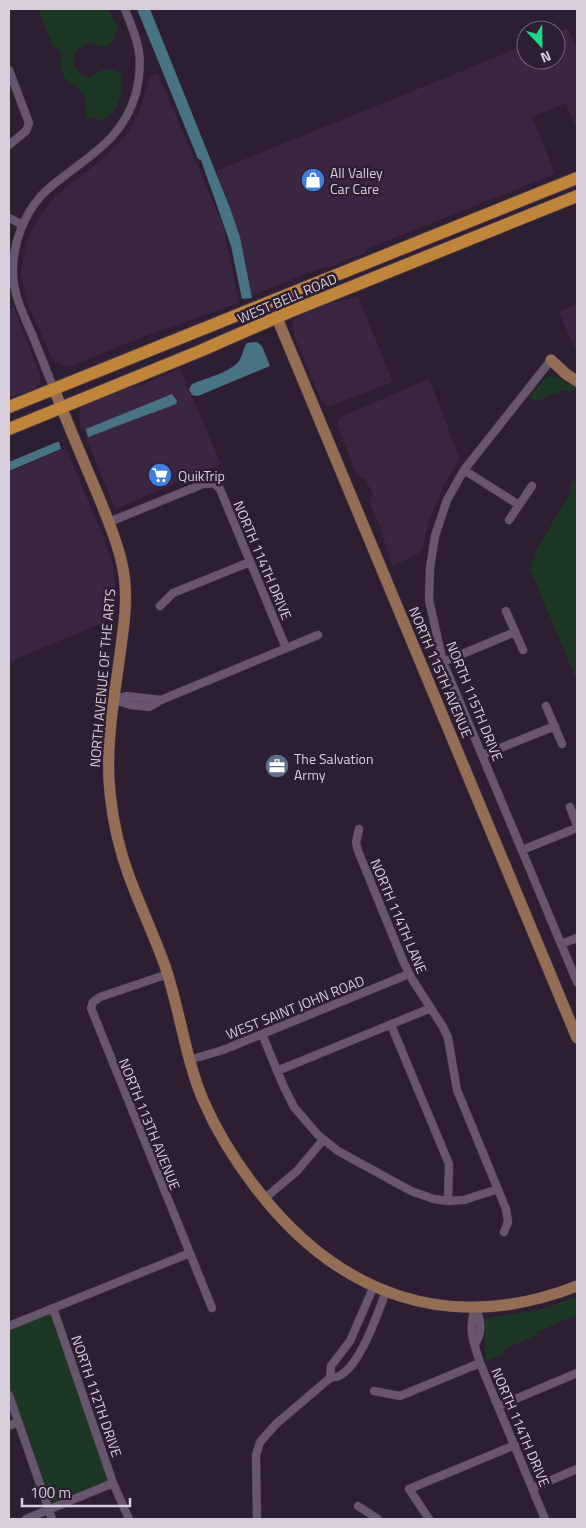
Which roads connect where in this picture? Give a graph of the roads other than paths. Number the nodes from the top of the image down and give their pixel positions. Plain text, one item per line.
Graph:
1 (125, 9) edge
2 (9, 70) edge
3 (9, 145) edge
4 (577, 178) edge
5 (558, 186) junction
6 (577, 196) edge
7 (9, 218) edge
8 (23, 225) junction
9 (456, 227) junction
10 (488, 232) junction
11 (371, 261) junction
12 (390, 272) junction
13 (277, 318) junction
14 (551, 360) joint
15 (577, 381) edge
16 (54, 389) junction
17 (9, 407) edge
18 (62, 408) junction
19 (9, 429) edge
20 (464, 470) junction
21 (532, 486) dead end
22 (519, 504) junction
23 (509, 520) dead end
24 (109, 522) junction
25 (250, 562) junction
26 (160, 606) dead end
27 (506, 611) dead end
28 (515, 632) junction
29 (318, 635) dead end
30 (286, 648) junction
31 (523, 650) dead end
32 (443, 662) junction
33 (114, 700) junction
34 (546, 706) dead end
35 (554, 726) junction
36 (562, 744) dead end
37 (483, 755) junction
38 (570, 807) dead end
39 (577, 826) edge
40 (359, 830) dead end
41 (522, 850) junction
42 (577, 938) edge
43 (561, 944) junction
44 (168, 974) junction
45 (409, 974) junction
46 (577, 982) edge
47 (431, 1008) junction
48 (391, 1025) junction
49 (262, 1034) junction
50 (577, 1038) edge
51 (189, 1060) junction
52 (277, 1071) junction
53 (323, 1140) junction
54 (498, 1189) junction
55 (264, 1199) junction
56 (448, 1201) junction
57 (504, 1232) dead end
58 (190, 1253) junction
59 (374, 1286) junction
60 (577, 1286) edge
61 (386, 1291) junction
62 (475, 1307) junction
63 (53, 1308) junction
64 (212, 1308) dead end
65 (9, 1326) edge
66 (480, 1363) junction
67 (577, 1373) edge
68 (330, 1378) junction
69 (374, 1391) dead end
70 (9, 1395) edge
71 (499, 1406) junction
72 (18, 1422) junction
73 (9, 1426) edge
74 (515, 1445) junction
75 (577, 1469) edge
76 (113, 1483) junction
77 (533, 1488) junction
78 (358, 1506) dead end
79 (48, 1510) junction
80 (26, 1519) edge
81 (52, 1519) edge
82 (129, 1519) edge
83 (257, 1519) edge
84 (378, 1519) edge
85 (430, 1519) edge
86 (545, 1519) edge

1 - 8 street
2 - 3 street
4 - 5 main road, WEST BELL ROAD
5 - 9 main road, WEST BELL ROAD
5 - 10 main road
6 - 10 main road, WEST BELL ROAD
7 - 8 street
8 - 16 street
9 - 11 main road, WEST BELL ROAD
9 - 12 main road
10 - 12 main road, WEST BELL ROAD
11 - 13 main road
11 - 16 main road, WEST BELL ROAD
12 - 13 main road, WEST BELL ROAD
13 - 18 main road, WEST BELL ROAD
13 - 50 street, NORTH 115TH AVENUE
14 - 15 street
14 - 20 street, NORTH 115TH DRIVE
16 - 17 main road, WEST BELL ROAD
16 - 18 street, NORTH AVENUE OF THE ARTS
18 - 19 main road, WEST BELL ROAD
18 - 24 street, NORTH AVENUE OF THE ARTS
20 - 22 street
20 - 32 street, NORTH 115TH DRIVE
21 - 22 street
22 - 23 street
24 - 25 street, NORTH 114TH DRIVE
24 - 33 street, NORTH AVENUE OF THE ARTS
25 - 26 street
25 - 30 street, NORTH 114TH DRIVE
27 - 28 street
28 - 31 street
28 - 32 street
29 - 30 street
30 - 33 street
32 - 37 street, NORTH 115TH DRIVE
33 - 44 street, NORTH AVENUE OF THE ARTS
34 - 35 street
35 - 36 street
35 - 37 street
37 - 41 street, NORTH 115TH DRIVE
38 - 39 street
39 - 41 street
40 - 45 street, NORTH 114TH LANE
41 - 43 street, NORTH 115TH DRIVE
42 - 43 street
43 - 46 street, NORTH 115TH DRIVE
44 - 51 street, NORTH AVENUE OF THE ARTS
44 - 58 street, NORTH 113TH AVENUE
45 - 47 street, NORTH 114TH LANE
45 - 49 street, WEST SAINT JOHN ROAD
47 - 48 street
47 - 54 street, NORTH 114TH LANE
48 - 52 street
48 - 56 street
49 - 51 street, WEST SAINT JOHN ROAD
49 - 52 street
51 - 55 street, NORTH AVENUE OF THE ARTS
52 - 53 street
53 - 55 street
53 - 56 street
54 - 56 street
54 - 57 street, NORTH 114TH LANE
55 - 59 street, NORTH AVENUE OF THE ARTS
58 - 63 street
58 - 64 street, NORTH 113TH AVENUE
59 - 61 street, NORTH AVENUE OF THE ARTS
59 - 68 street
60 - 62 street, NORTH AVENUE OF THE ARTS
61 - 62 street, NORTH AVENUE OF THE ARTS
61 - 68 street
62 - 66 street, NORTH 114TH DRIVE
63 - 65 street
63 - 76 street, NORTH 112TH DRIVE
66 - 69 street
66 - 71 street, NORTH 114TH DRIVE
67 - 71 street
68 - 83 street
70 - 72 street
71 - 74 street, NORTH 114TH DRIVE
72 - 73 street
72 - 79 street
74 - 77 street, NORTH 114TH DRIVE
74 - 85 street
75 - 77 street
76 - 79 street
76 - 82 street, NORTH 112TH DRIVE
77 - 86 street, NORTH 114TH DRIVE
78 - 84 street
79 - 80 street
79 - 81 street

